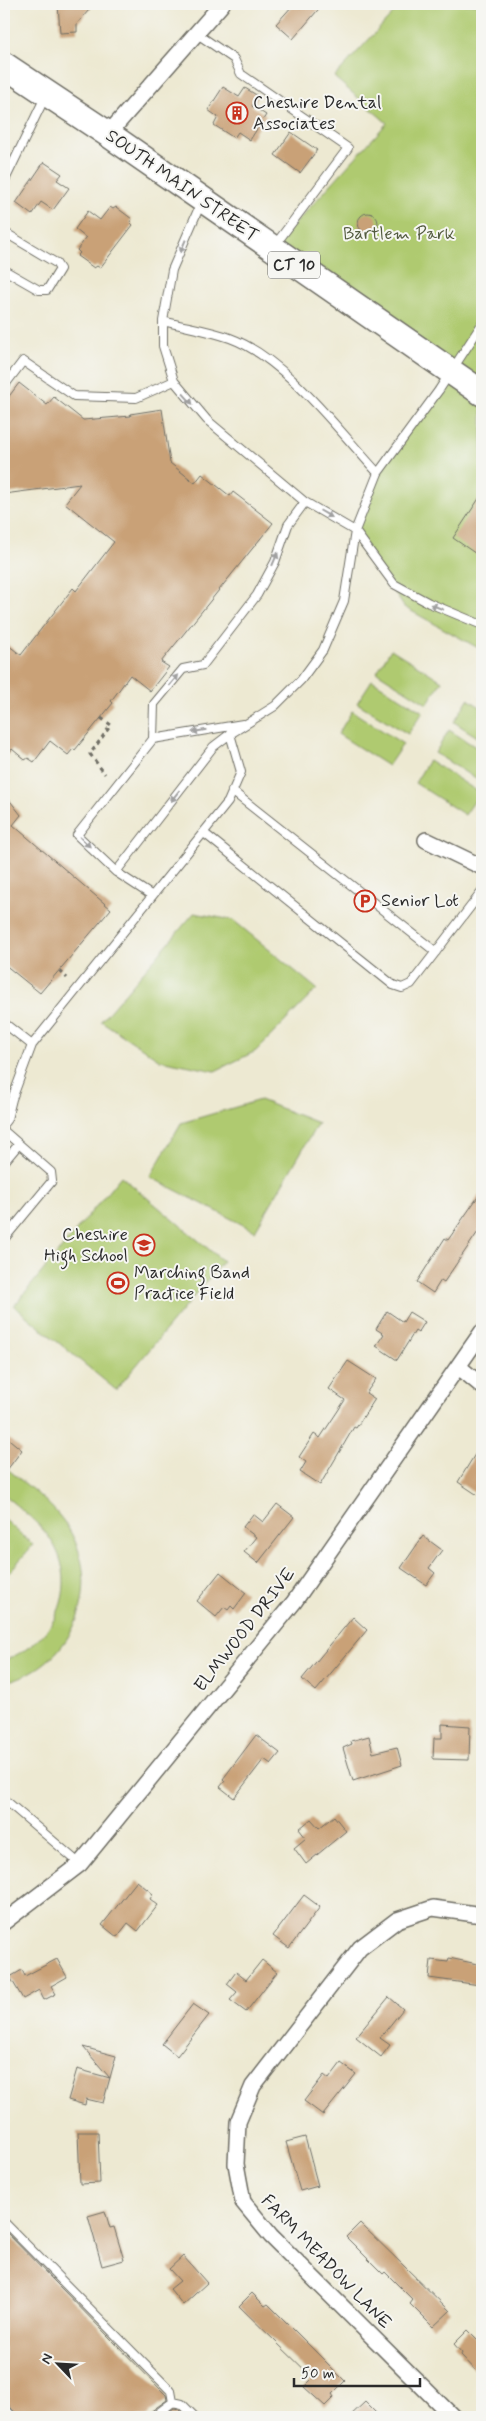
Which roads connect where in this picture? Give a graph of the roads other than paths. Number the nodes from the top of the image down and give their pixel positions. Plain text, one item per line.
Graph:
1 (222, 4) edge
2 (196, 33) junction
3 (4, 65) edge
4 (47, 93) junction
5 (108, 134) junction
6 (4, 182) edge
7 (202, 201) junction
8 (4, 232) edge
9 (272, 249) junction
10 (4, 270) edge
11 (163, 321) junction
12 (482, 324) edge
13 (450, 373) junction
14 (174, 381) junction
15 (4, 386) edge
16 (482, 394) edge
17 (378, 473) junction
18 (305, 502) junction
19 (355, 530) junction
20 (482, 625) edge
21 (247, 724) junction
22 (230, 734) junction
23 (153, 739) junction
24 (232, 791) junction
25 (204, 833) junction
26 (426, 840) dead end
27 (482, 867) edge
28 (116, 872) junction
29 (481, 893) edge
30 (151, 896) junction
31 (436, 952) junction
32 (4, 1023) edge
33 (32, 1045) junction
34 (4, 1123) edge
35 (4, 1131) edge
36 (19, 1144) junction
37 (4, 1162) edge
38 (4, 1239) edge
39 (482, 1332) edge
40 (459, 1367) junction
41 (482, 1386) edge
42 (4, 1800) edge
43 (80, 1864) junction
44 (482, 1914) edge
45 (4, 1922) edge
46 (4, 2222) edge
47 (173, 2402) junction
48 (4, 2408) edge
49 (13, 2417) edge
50 (153, 2417) edge
51 (195, 2417) edge
52 (453, 2417) edge

1 - 2 street
2 - 5 street
2 - 9 lane
3 - 4 highway, SOUTH MAIN STREET / CT 10
4 - 5 highway, SOUTH MAIN STREET / CT 10
4 - 6 lane
5 - 7 highway, SOUTH MAIN STREET / CT 10
7 - 9 highway, SOUTH MAIN STREET / CT 10
7 -> 11 lane
8 - 10 lane
9 - 13 highway, SOUTH MAIN STREET / CT 10
11 - 14 lane
11 - 17 lane
12 - 13 lane
13 - 16 highway, SOUTH MAIN STREET / CT 10
13 - 17 lane
14 - 15 lane
14 -> 18 lane
17 - 19 lane
18 -> 19 lane
23 -> 18 lane
20 -> 19 lane
19 - 21 lane
21 - 22 lane
21 -> 23 lane
22 - 24 lane
22 -> 28 lane
23 -> 28 lane
24 - 25 lane
24 - 31 lane
25 - 30 lane
25 - 31 lane
26 - 27 street
28 - 30 lane
29 - 31 lane
30 - 33 lane
32 - 33 lane
33 - 34 lane
35 - 36 lane
36 - 37 lane
36 - 38 lane
39 - 40 street, ELMWOOD DRIVE
40 - 41 street
40 - 43 street, ELMWOOD DRIVE
42 - 43 lane
43 - 45 street, ELMWOOD DRIVE
44 - 52 street, FARM MEADOW LANE
46 - 47 lane
47 - 50 lane
47 - 51 lane
48 - 49 lane

